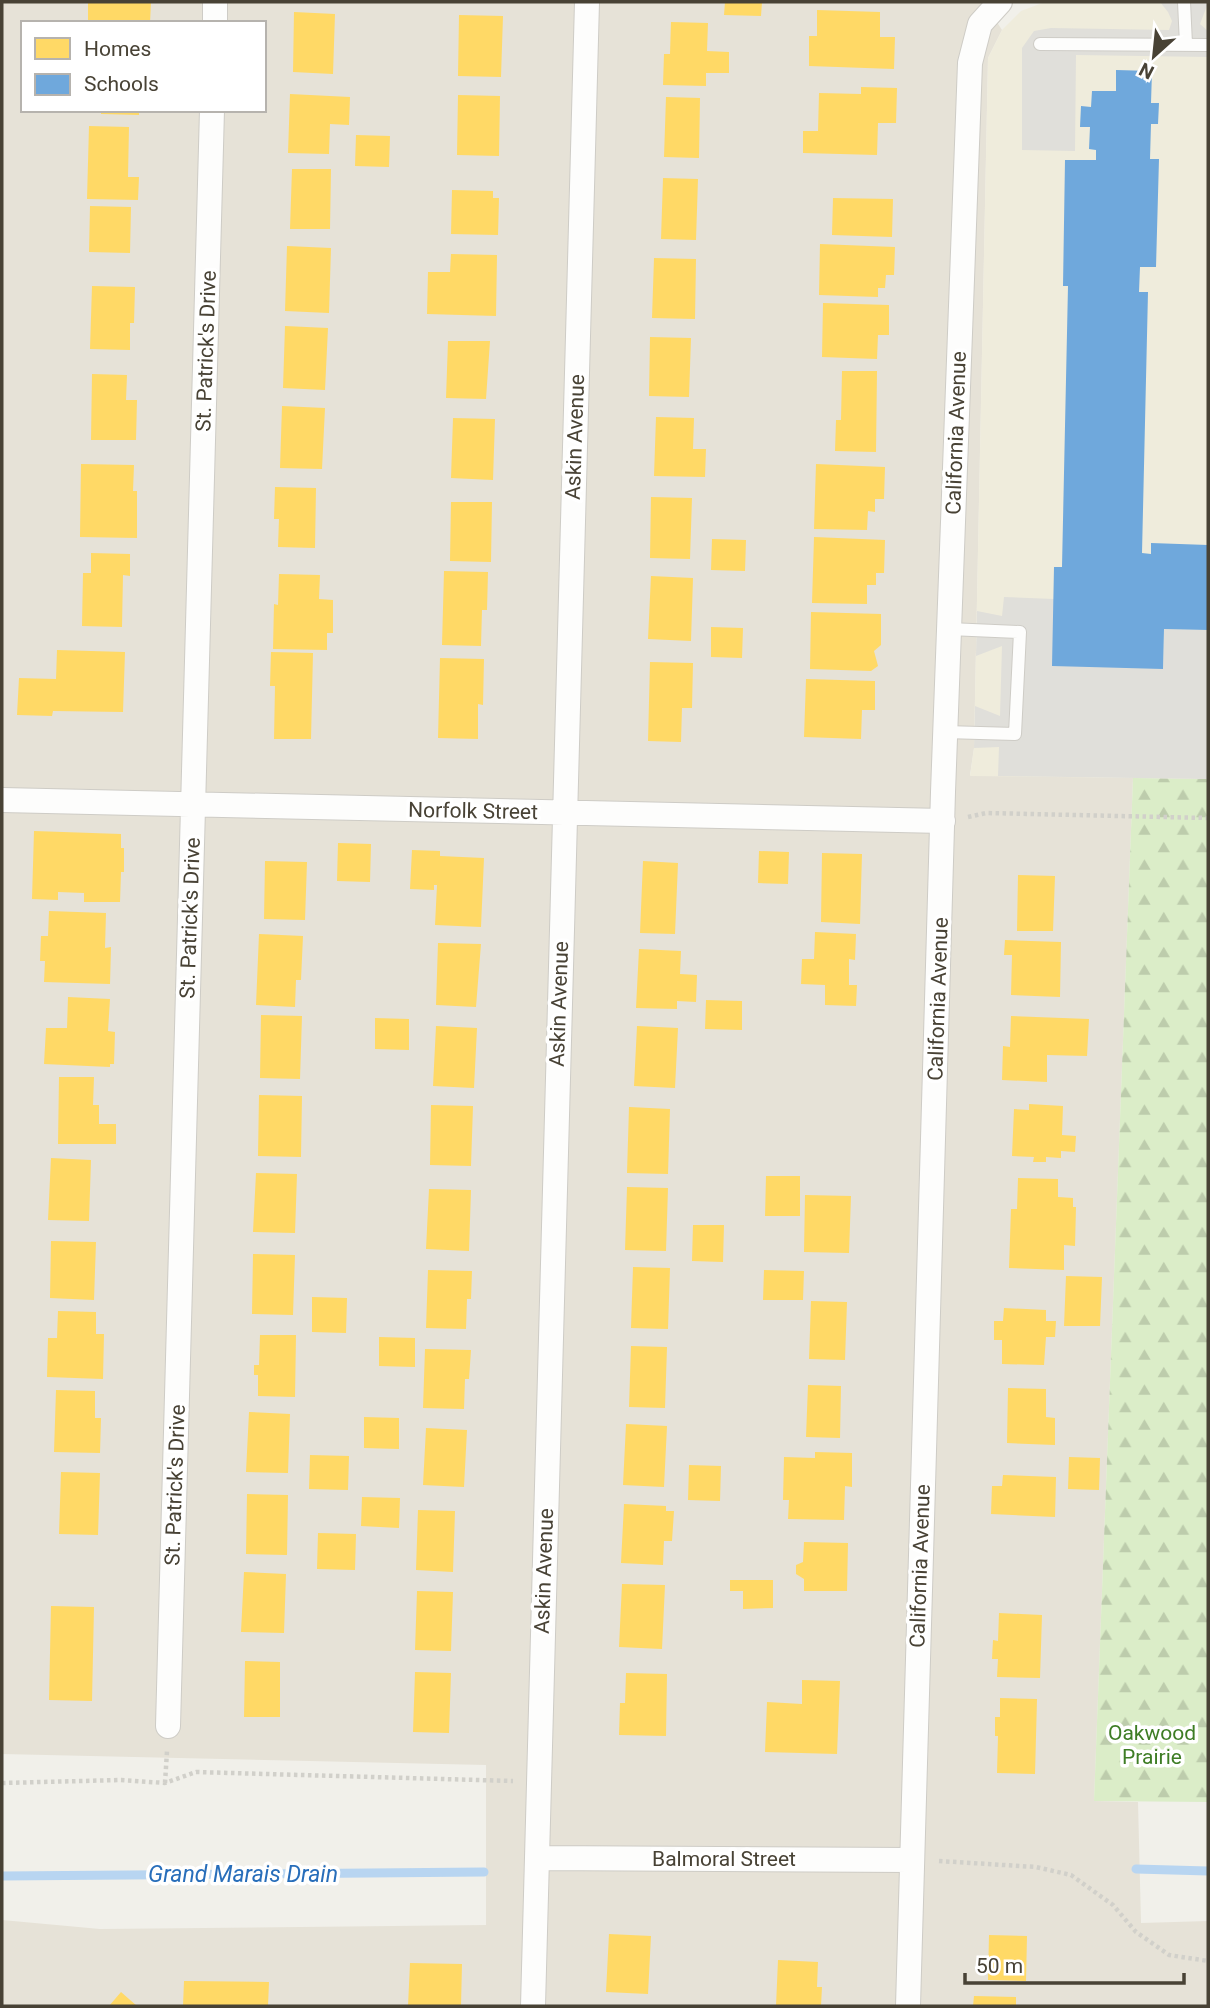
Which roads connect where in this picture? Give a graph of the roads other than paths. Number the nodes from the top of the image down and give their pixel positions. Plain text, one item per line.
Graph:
1 (215, 2) edge
2 (586, 2) edge
3 (1000, 2) edge
4 (1184, 2) edge
5 (215, 21) edge
6 (1040, 44) dead end
7 (1186, 44) junction
8 (1208, 45) edge
9 (212, 112) edge
10 (949, 629) junction
11 (945, 732) junction
12 (2, 800) edge
13 (193, 804) junction
14 (564, 813) junction
15 (943, 821) junction
16 (168, 1726) dead end
17 (537, 1858) junction
18 (922, 1860) junction
19 (533, 2006) edge
20 (908, 2006) edge

1 - 5 street
2 - 14 street, Askin Avenue
3 - 10 street, California Avenue
4 - 7 lane
6 - 7 lane
7 - 8 lane
9 - 13 street, St. Patrick's Drive
10 - 11 street, California Avenue
10 - 11 lane
11 - 15 street, California Avenue
12 - 13 street, Norfolk Street
13 - 14 street, Norfolk Street
13 - 16 street, St. Patrick's Drive
14 - 15 street, Norfolk Street
14 - 17 street, Askin Avenue
15 - 18 street, California Avenue
17 - 18 street, Balmoral Street
17 - 19 street, Askin Avenue
18 - 20 street, California Avenue

